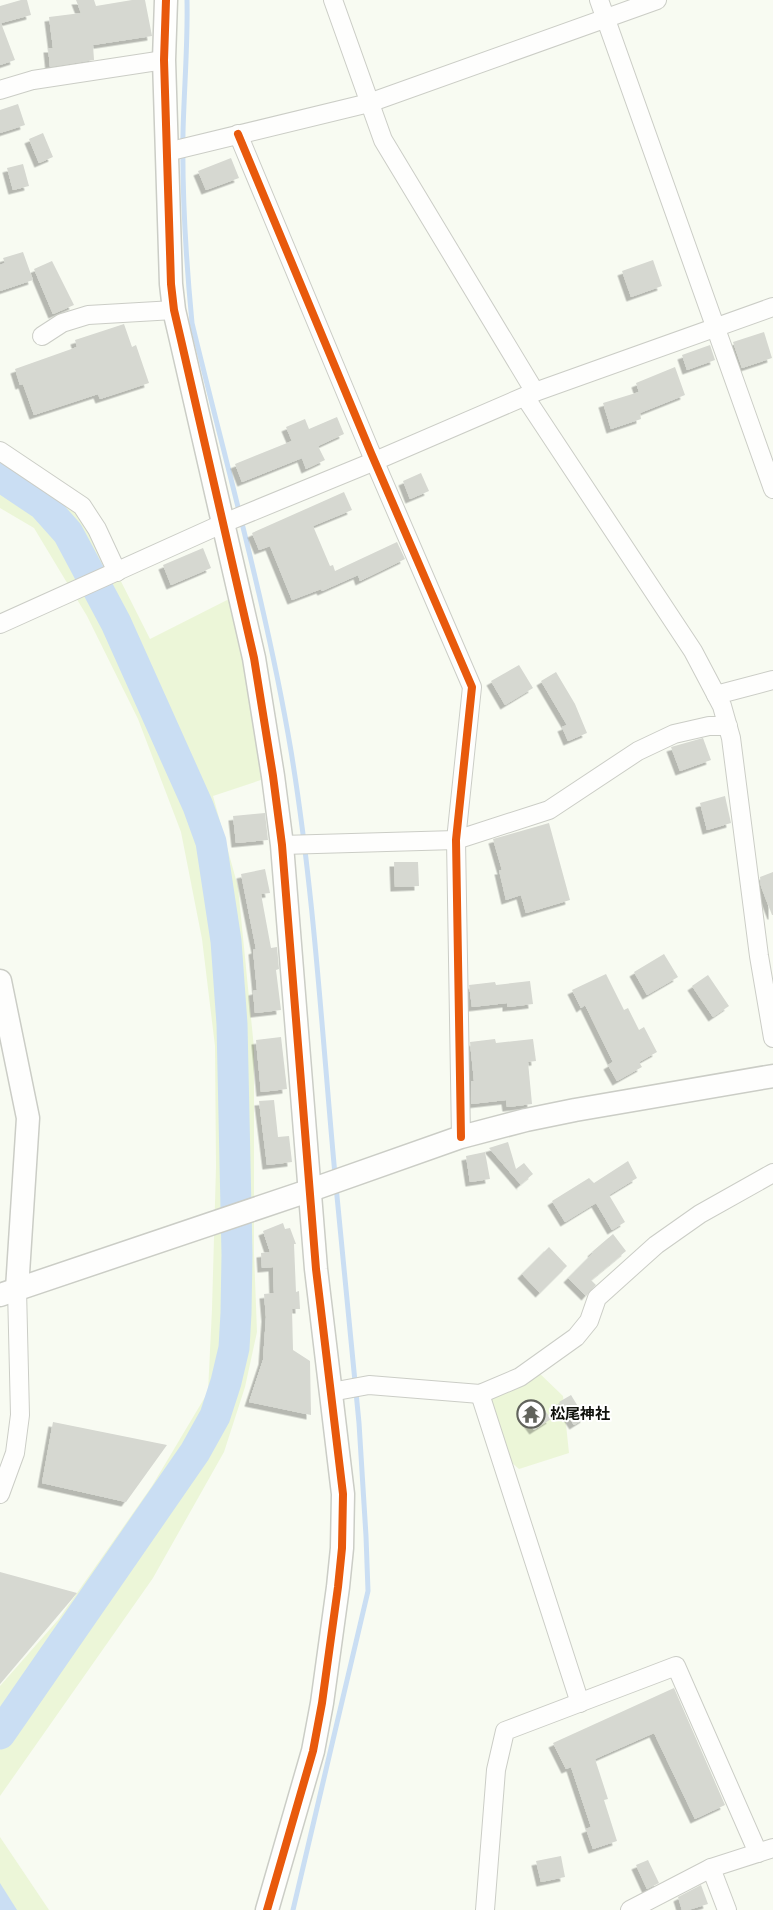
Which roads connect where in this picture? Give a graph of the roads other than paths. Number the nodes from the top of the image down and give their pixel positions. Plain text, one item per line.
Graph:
1 (166, 0) edge
2 (333, 0) edge
3 (599, 0) edge
4 (657, 0) edge
5 (606, 18) junction
6 (164, 60) junction
7 (0, 90) edge
8 (370, 103) junction
9 (238, 134) junction
10 (167, 152) junction
11 (773, 307) edge
12 (174, 310) junction
13 (716, 328) junction
14 (42, 336) dead end
15 (530, 394) junction
16 (0, 451) edge
17 (375, 461) junction
18 (773, 489) edge
19 (224, 523) junction
20 (117, 572) junction
21 (0, 624) edge
22 (773, 680) edge
23 (716, 695) junction
24 (728, 726) junction
25 (456, 840) junction
26 (282, 845) junction
27 (0, 981) edge
28 (773, 1038) edge
29 (773, 1076) edge
30 (461, 1138) junction
31 (773, 1173) edge
32 (308, 1191) junction
33 (9, 1292) edge
34 (331, 1392) junction
35 (480, 1394) junction
36 (0, 1494) edge
37 (580, 1703) junction
38 (766, 1850) edge
39 (711, 1868) junction
40 (267, 1910) edge
41 (485, 1910) edge
42 (630, 1910) edge
43 (727, 1910) edge

1 - 6 street
2 - 8 street
3 - 5 street
4 - 5 street
5 - 8 street
5 - 13 street
6 - 7 street
6 - 10 street
8 - 9 street
8 - 15 street
9 - 10 street
9 - 17 street
10 - 12 street
11 - 13 street
12 - 14 street
12 - 19 street
13 - 15 street
13 - 18 street
15 - 17 street
15 - 23 street
16 - 20 street
17 - 19 street
17 - 25 street
19 - 20 street
19 - 26 street
20 - 21 street
22 - 23 street
23 - 24 street
24 - 25 street
24 - 28 street
25 - 26 street
25 - 30 street
26 - 32 street
27 - 33 street
29 - 30 street
30 - 32 street
31 - 35 street
32 - 33 street
32 - 34 street
33 - 36 street
34 - 35 street
34 - 40 street
35 - 37 street
37 - 38 street
37 - 41 street
38 - 39 street
39 - 42 street
39 - 43 street

